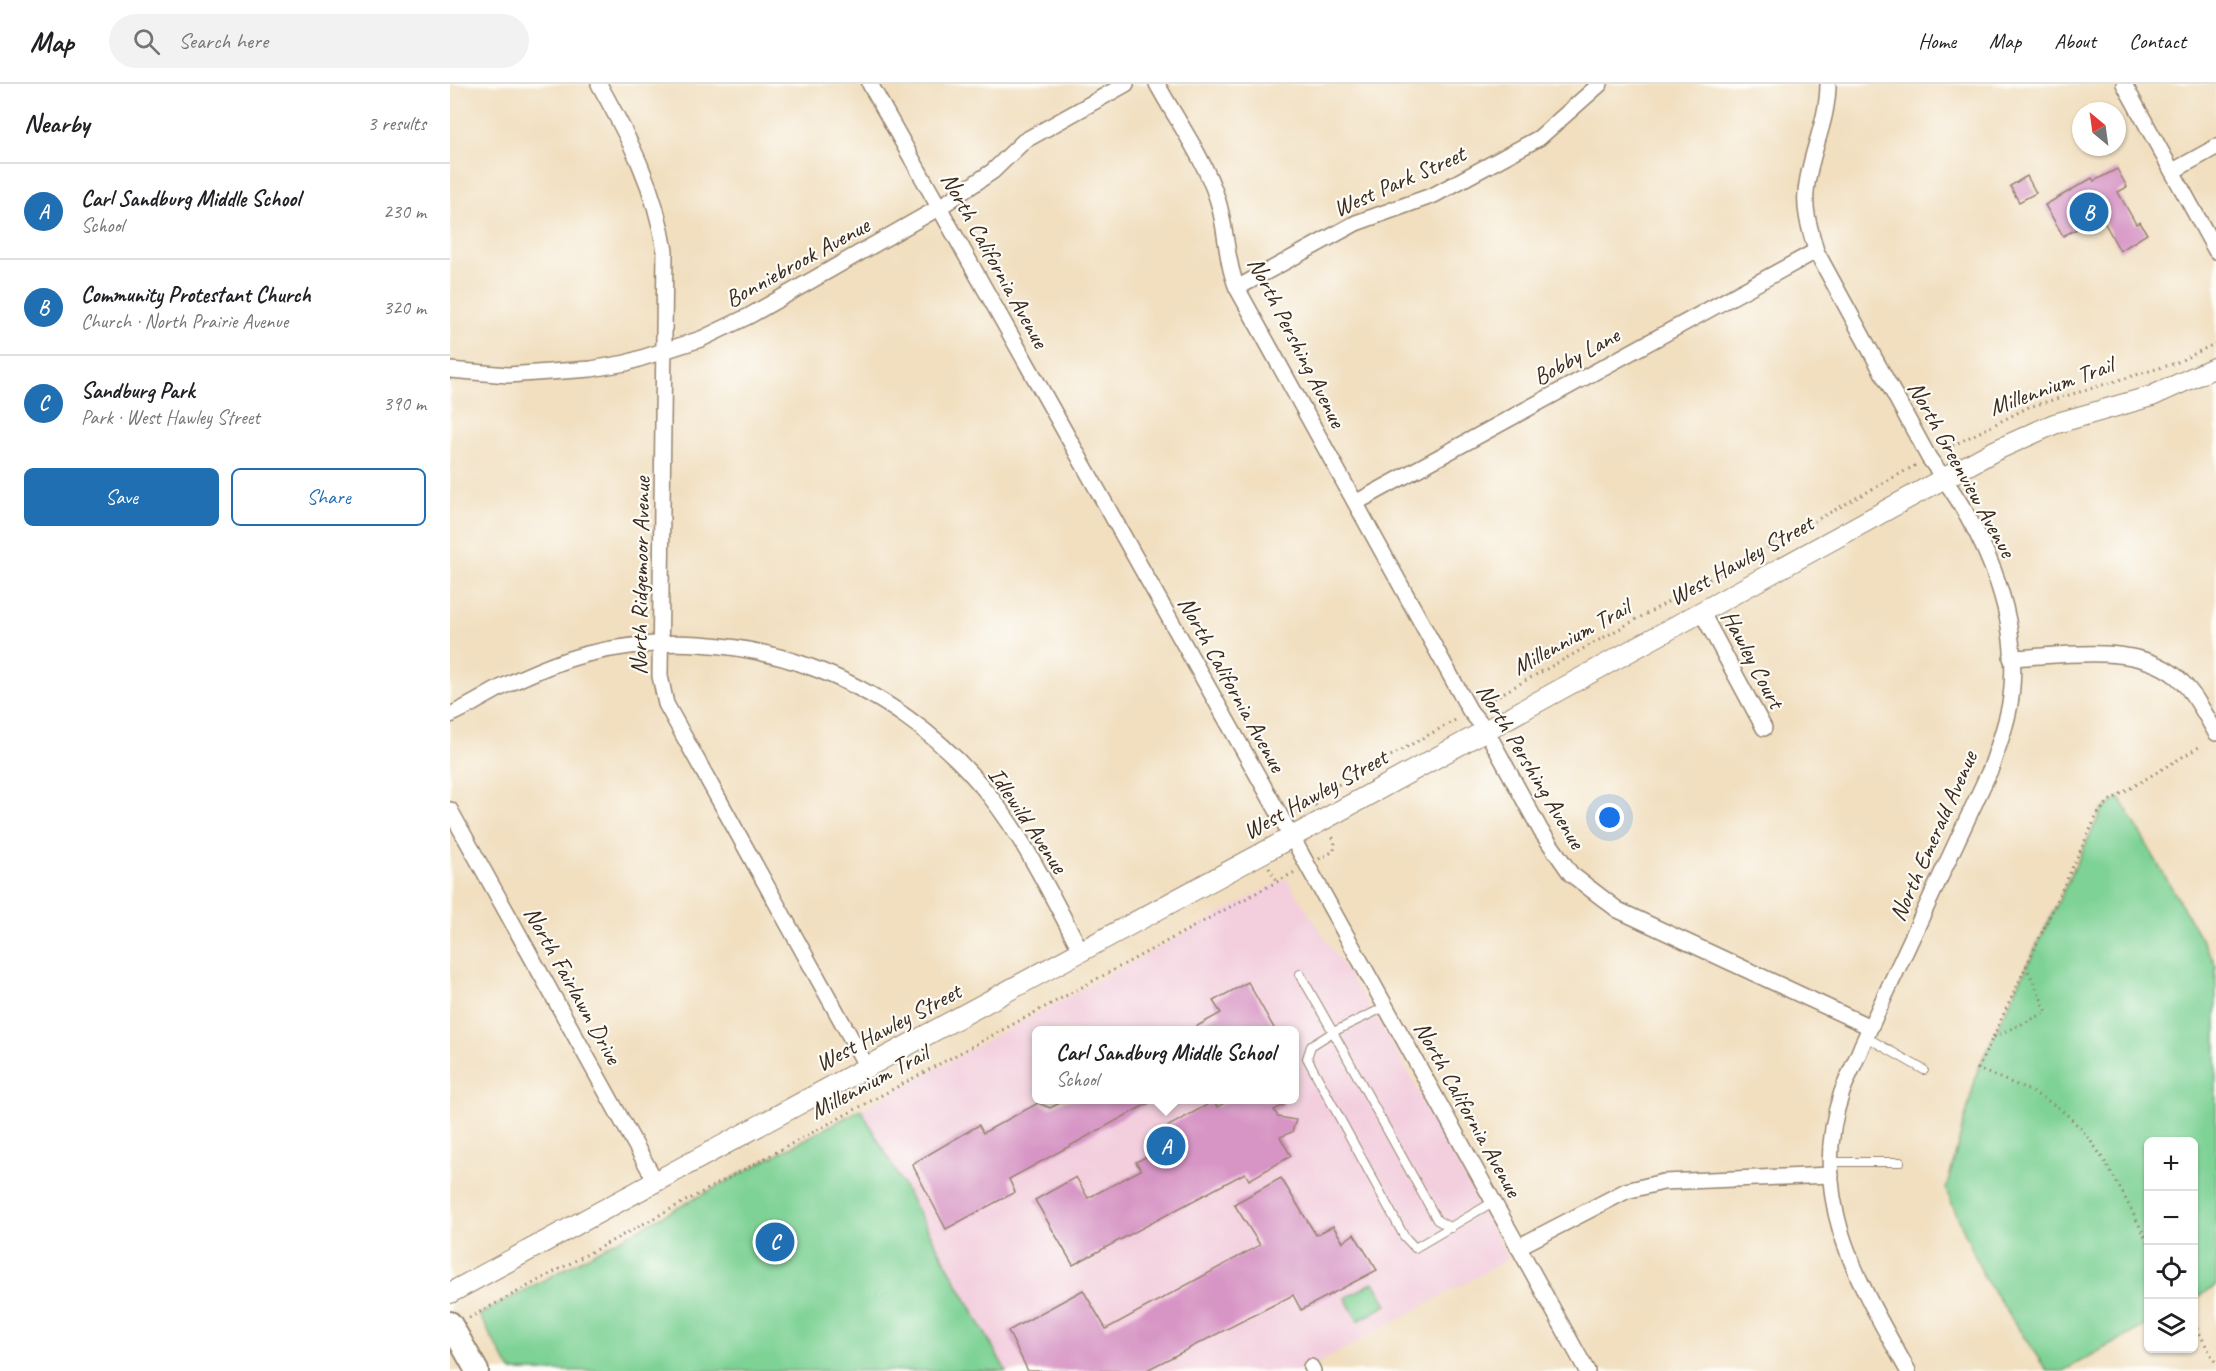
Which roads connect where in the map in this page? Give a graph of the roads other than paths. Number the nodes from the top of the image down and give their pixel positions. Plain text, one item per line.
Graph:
1 (598, 84) edge
2 (870, 84) edge
3 (1126, 84) edge
4 (1157, 84) edge
5 (1600, 84) edge
6 (1828, 84) edge
7 (2124, 84) edge
8 (2216, 147) edge
9 (2173, 171) junction
10 (940, 207) junction
11 (2216, 250) edge
12 (1816, 251) junction
13 (1237, 288) junction
14 (666, 352) junction
15 (2216, 367) edge
16 (450, 370) edge
17 (1944, 478) junction
18 (1357, 502) junction
19 (1701, 611) junction
20 (660, 644) junction
21 (2012, 658) junction
22 (450, 715) edge
23 (1764, 728) dead end
24 (1485, 730) junction
25 (2216, 733) edge
26 (450, 810) edge
27 (1292, 837) junction
28 (1081, 951) junction
29 (1300, 974) dead end
30 (1385, 1007) junction
31 (1333, 1032) junction
32 (1868, 1032) junction
33 (867, 1067) junction
34 (1924, 1070) dead end
35 (1900, 1162) dead end
36 (1831, 1168) junction
37 (656, 1182) junction
38 (1493, 1202) junction
39 (1450, 1228) junction
40 (1518, 1247) junction
41 (450, 1293) edge
42 (459, 1321) edge
43 (477, 1371) edge
44 (1587, 1371) edge
45 (1908, 1371) edge

1 - 14 street, North Ridgemoor Avenue
2 - 10 street, North California Avenue
3 - 10 street, Bonniebrook Avenue
4 - 13 street, North Pershing Avenue
5 - 13 street, West Park Street
6 - 12 street, North Greenview Avenue
7 - 9 street
8 - 9 street
9 - 11 street
10 - 14 street, Bonniebrook Avenue
10 - 27 street, North California Avenue
12 - 17 street, North Greenview Avenue
12 - 18 street, Bobby Lane
13 - 18 street, North Pershing Avenue
14 - 16 street, Bonniebrook Avenue
14 - 20 street, North Ridgemoor Avenue
15 - 17 street, West Hawley Street
17 - 19 street, West Hawley Street
17 - 21 street, North Greenview Avenue
18 - 24 street, North Pershing Avenue
19 - 23 street, Hawley Court
19 - 24 street, West Hawley Street
20 - 22 street, Idlewild Avenue
20 - 28 street, Idlewild Avenue
20 - 33 street, North Ridgemoor Avenue
21 - 25 street
21 - 32 street, North Emerald Avenue
24 - 27 street, West Hawley Street
24 - 32 street, North Pershing Avenue
26 - 37 street, North Fairlawn Drive
27 - 28 street, West Hawley Street
27 - 30 street, North California Avenue
28 - 33 street, West Hawley Street
29 - 31 lane
30 - 31 lane
30 - 38 street, North California Avenue
31 - 39 lane
31 - 39 lane
32 - 34 lane
32 - 36 street
33 - 37 street, West Hawley Street
35 - 36 lane
36 - 40 street
36 - 45 street
37 - 41 street, West Hawley Street
38 - 39 lane
38 - 40 street, North California Avenue
40 - 44 street, North California Avenue
42 - 43 main road

